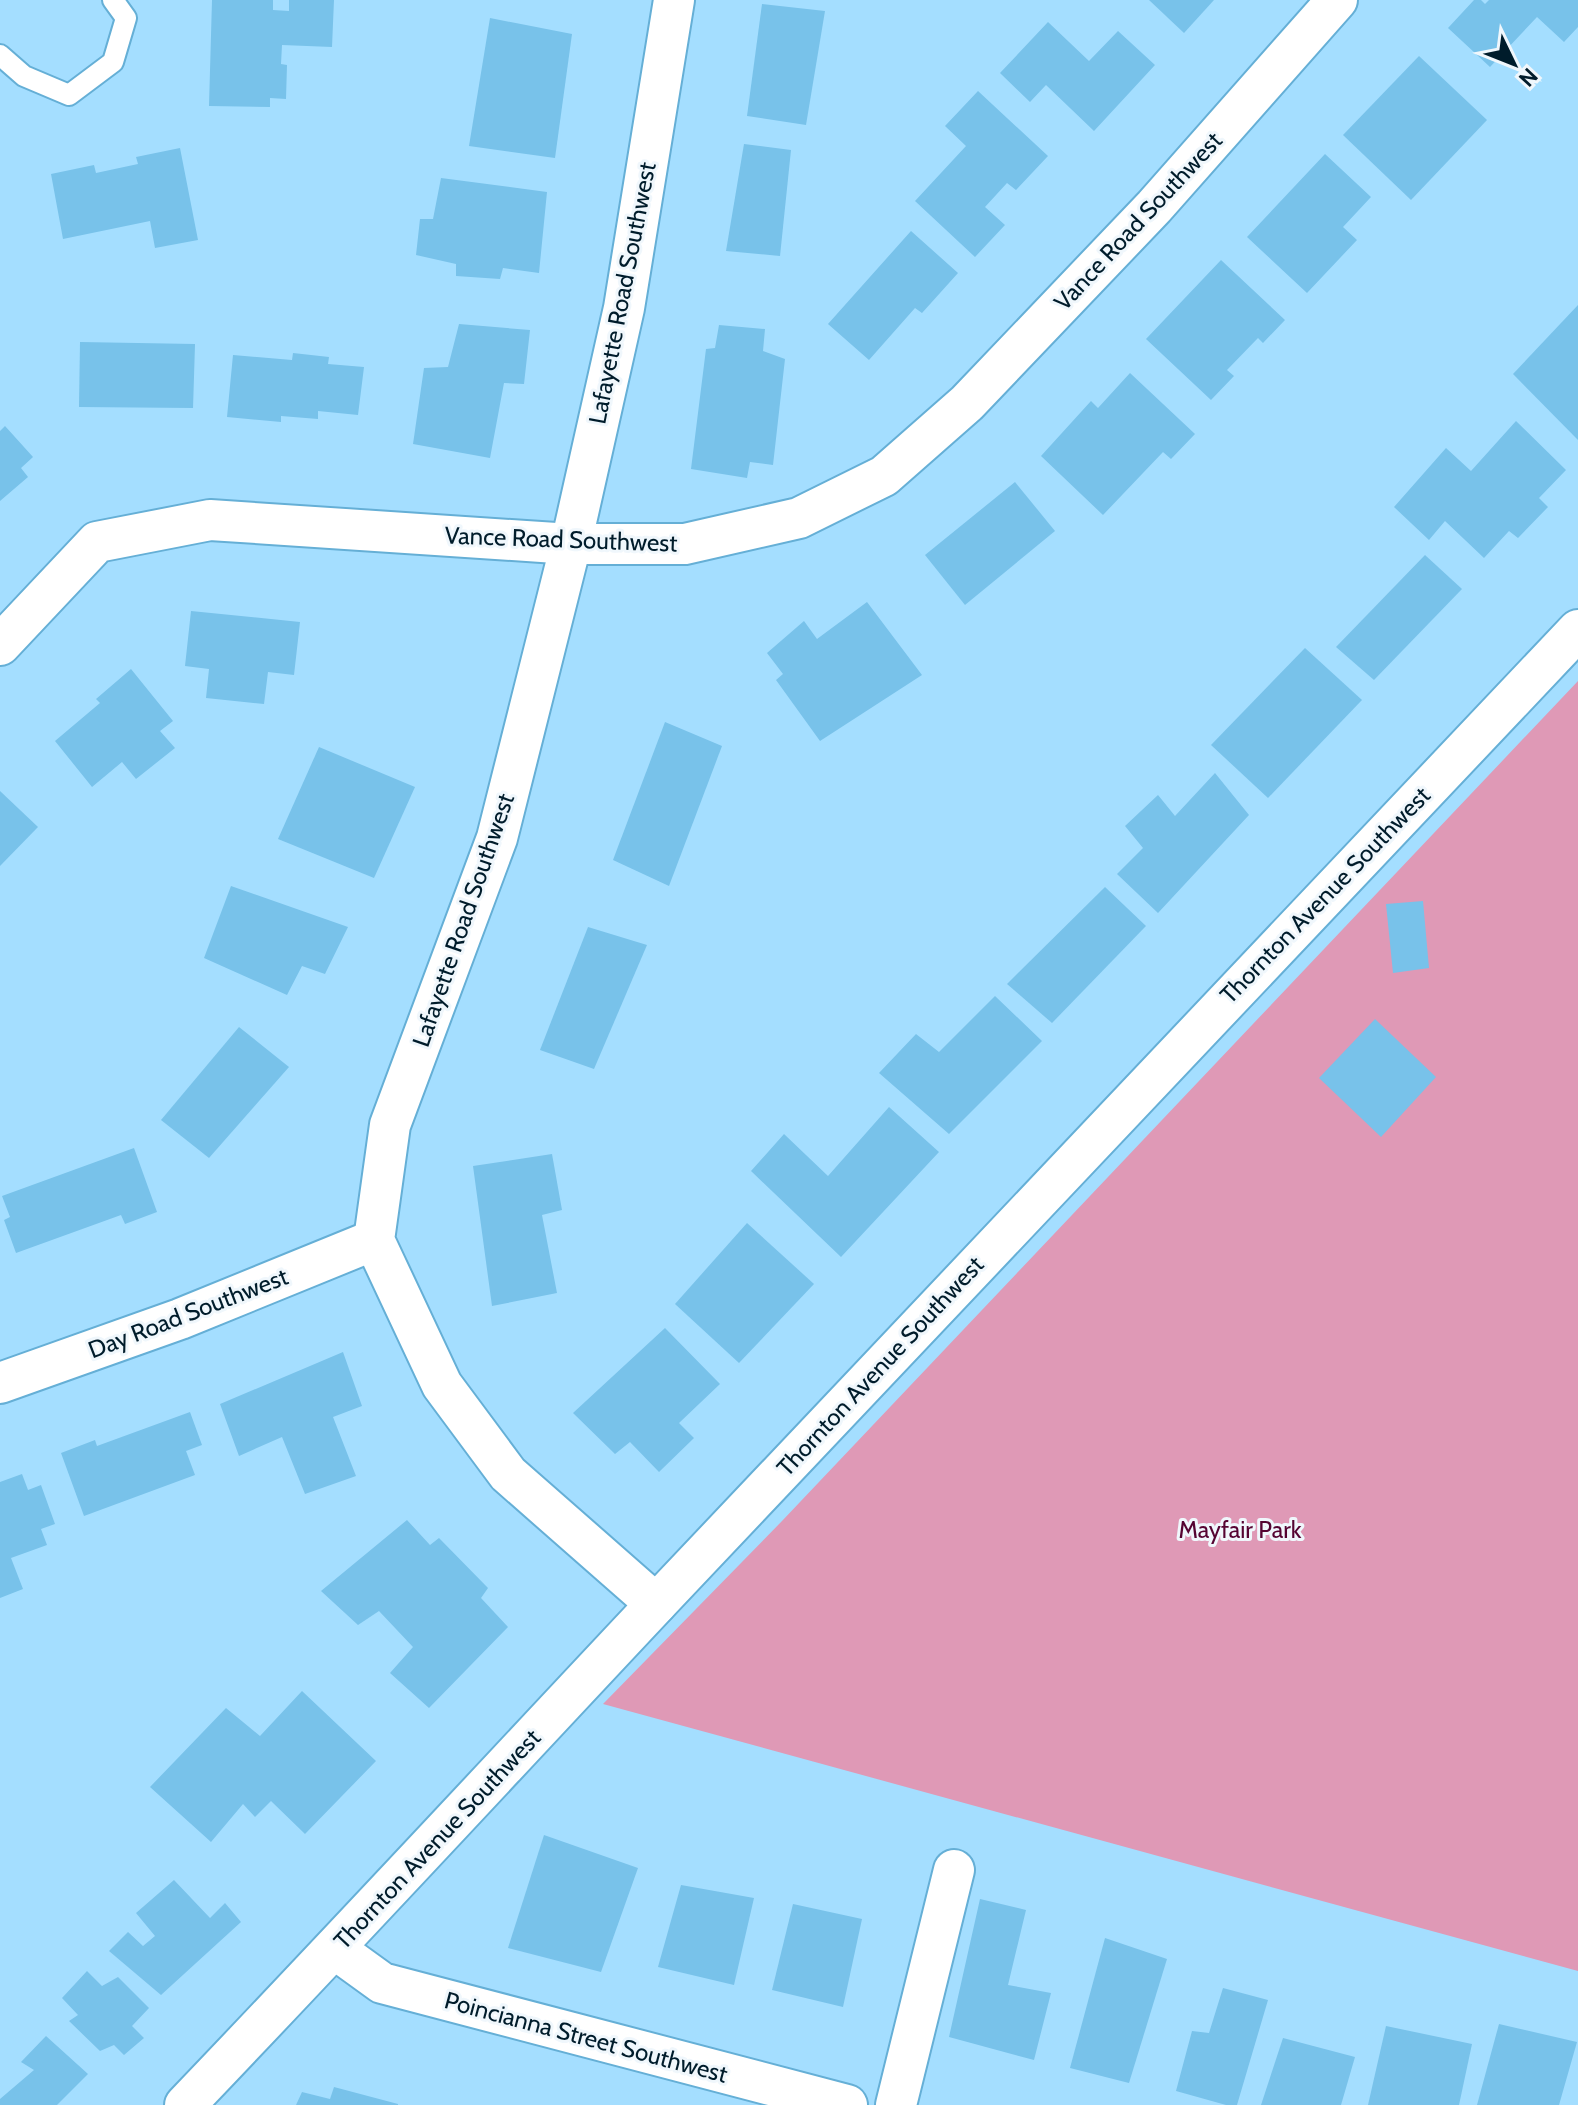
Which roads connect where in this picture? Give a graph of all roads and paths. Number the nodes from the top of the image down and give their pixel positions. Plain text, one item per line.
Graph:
1 (113, 0) edge
2 (674, 0) edge
3 (1337, 0) edge
4 (0, 55) edge
5 (571, 544) junction
6 (1578, 630) edge
7 (0, 645) edge
8 (374, 1240) junction
9 (0, 1383) edge
10 (656, 1604) junction
11 (954, 1870) dead end
12 (335, 1949) junction
13 (185, 2105) edge
14 (847, 2105) edge
15 (896, 2105) edge

1 - 4 lane
2 - 5 street, Lafayette Road Southwest
3 - 5 street, Vance Road Southwest
5 - 7 street, Vance Road Southwest
5 - 8 street, Lafayette Road Southwest
6 - 10 street, Thornton Avenue Southwest
8 - 9 street, Day Road Southwest
8 - 10 street
10 - 12 street, Thornton Avenue Southwest
11 - 15 street
12 - 13 street, Thornton Avenue Southwest
12 - 14 street, Poincianna Street Southwest

